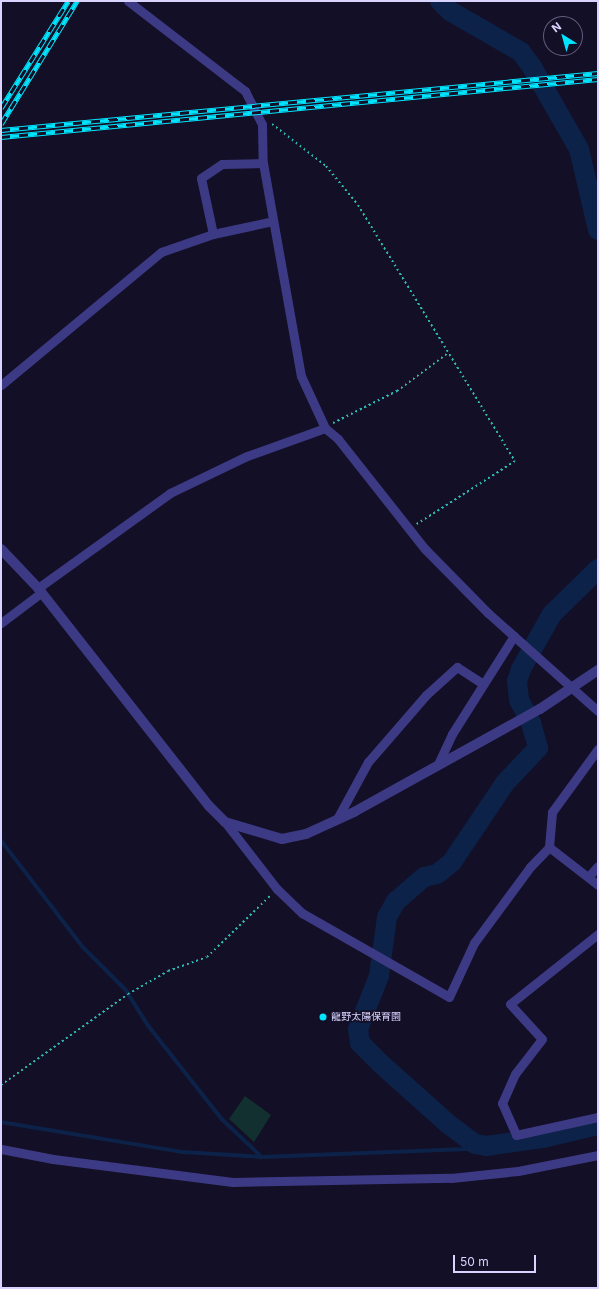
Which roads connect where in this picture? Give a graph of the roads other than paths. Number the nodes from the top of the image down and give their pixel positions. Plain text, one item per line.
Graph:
1 (128, 1) edge
2 (263, 163) junction
3 (273, 221) junction
4 (213, 234) junction
5 (1, 385) edge
6 (324, 428) junction
7 (1, 549) edge
8 (40, 590) junction
9 (1, 623) edge
10 (514, 636) junction
11 (598, 670) edge
12 (483, 684) junction
13 (574, 689) junction
14 (598, 711) edge
15 (598, 749) edge
16 (439, 762) junction
17 (337, 819) junction
18 (225, 822) junction
19 (549, 847) junction
20 (598, 866) edge
21 (589, 876) junction
22 (598, 885) edge
23 (598, 934) edge
24 (598, 1116) edge
25 (1, 1148) edge
26 (598, 1155) edge

1 - 2 street
2 - 3 street
2 - 4 street
3 - 4 street
3 - 6 street
4 - 5 street
6 - 8 street
6 - 10 street
7 - 8 street
8 - 9 street
8 - 18 street
10 - 12 street
10 - 13 street
11 - 13 street
12 - 16 street
12 - 17 street
13 - 14 street
13 - 16 street
15 - 19 street
16 - 17 street
17 - 18 street
18 - 19 street
19 - 21 street
20 - 21 street
21 - 22 street
23 - 24 street
25 - 26 street

